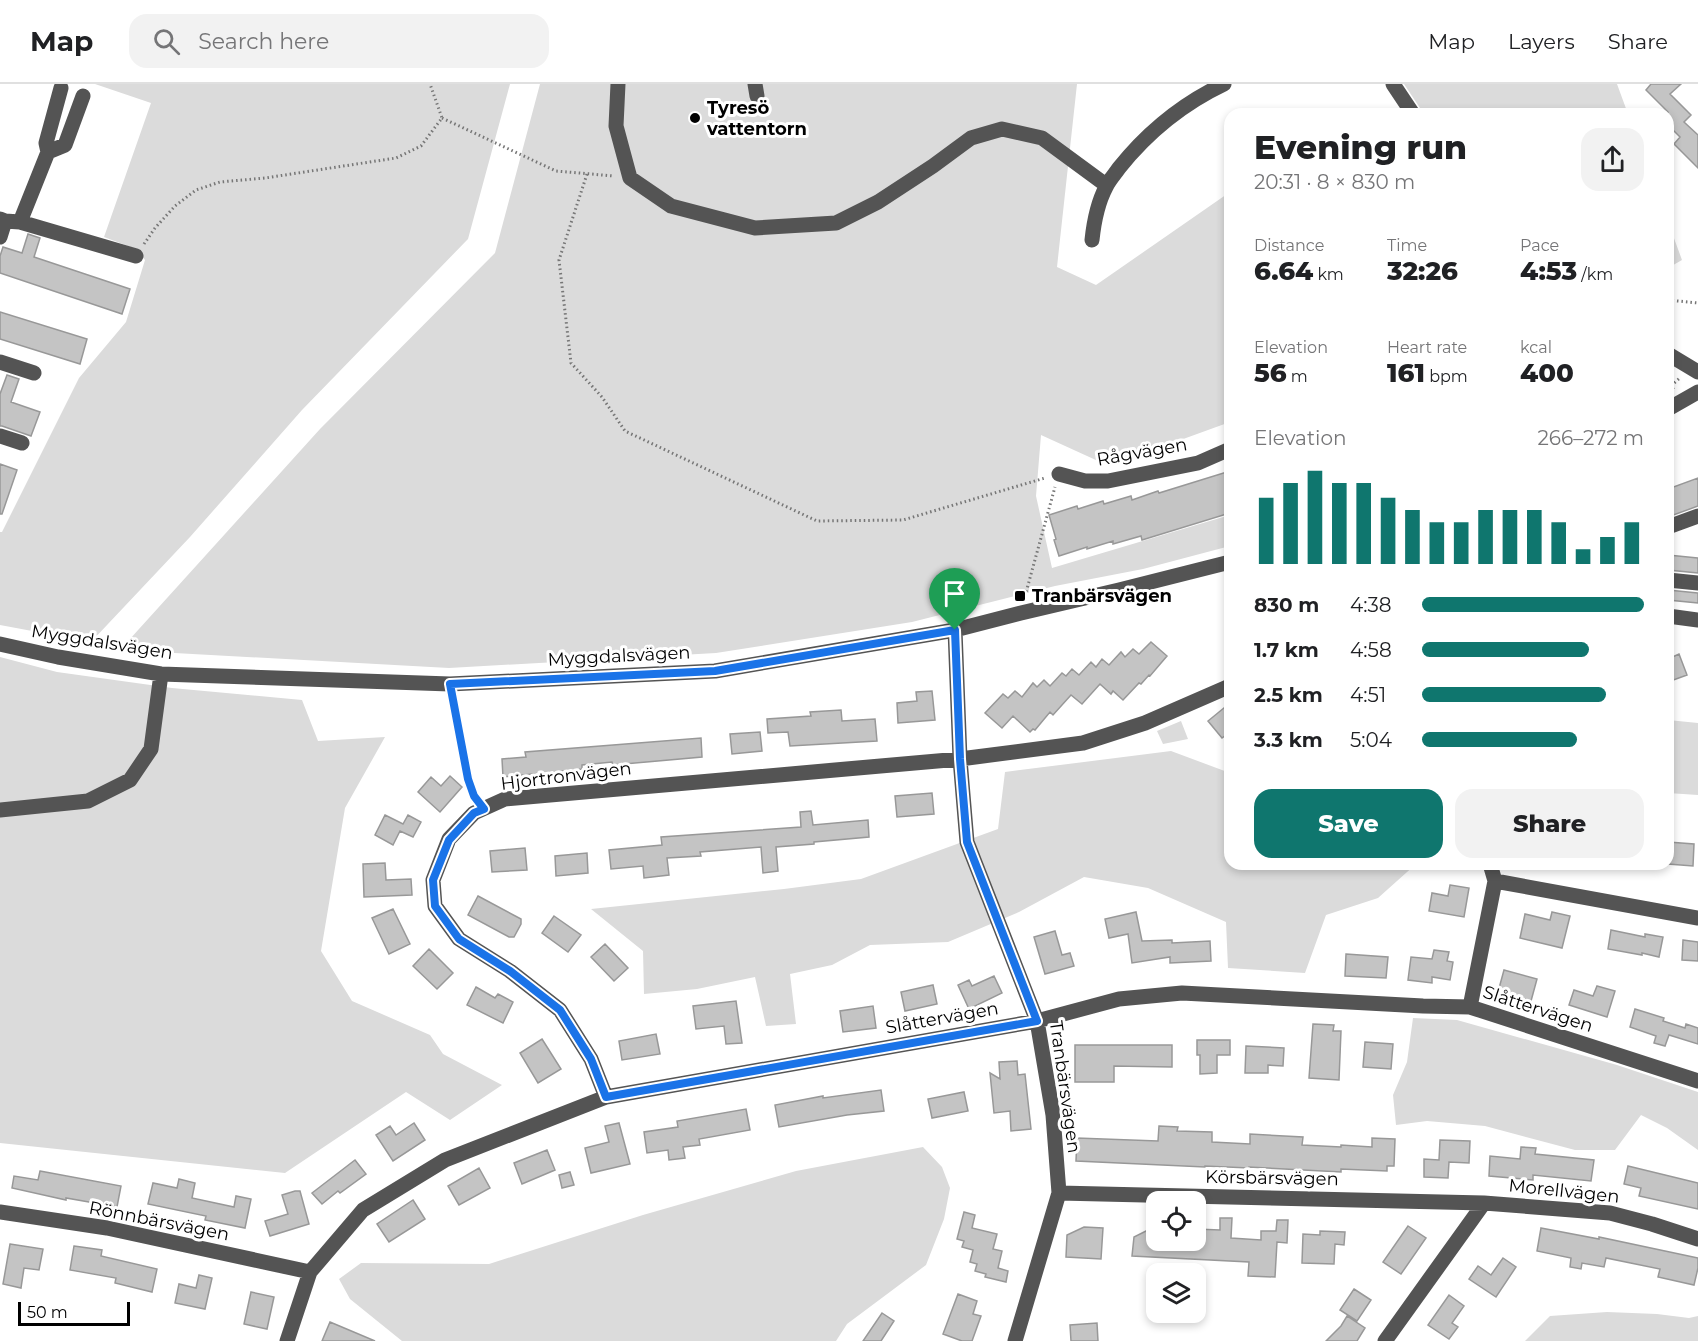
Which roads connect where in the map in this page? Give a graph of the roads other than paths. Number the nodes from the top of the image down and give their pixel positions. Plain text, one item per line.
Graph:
1 (618, 84) edge
2 (1224, 84) edge
3 (1393, 84) edge
4 (61, 88) dead end
5 (83, 96) dead end
6 (1409, 108) edge
7 (48, 152) junction
8 (1106, 185) junction
9 (8, 221) edge
10 (0, 237) edge
11 (1092, 240) dead end
12 (136, 255) road end
13 (1674, 358) edge
14 (0, 362) edge
15 (1698, 372) edge
16 (34, 373) dead end
17 (1698, 392) edge
18 (1674, 406) edge
19 (0, 436) edge
20 (22, 443) dead end
21 (1224, 452) edge
22 (1059, 474) road end
23 (1698, 516) edge
24 (1674, 525) edge
25 (1224, 564) edge
26 (1674, 581) edge
27 (1698, 583) edge
28 (1674, 617) edge
29 (1698, 620) edge
30 (955, 630) junction
31 (0, 644) edge
32 (161, 674) junction
33 (1224, 689) edge
34 (960, 759) junction
35 (0, 810) edge
36 (1492, 870) edge
37 (1495, 881) junction
38 (1698, 918) edge
39 (1470, 1007) junction
40 (1037, 1021) junction
41 (1698, 1081) edge
42 (606, 1097) junction
43 (1059, 1192) junction
44 (1485, 1203) junction
45 (0, 1212) edge
46 (1698, 1239) edge
47 (310, 1272) junction
48 (287, 1341) edge
49 (1015, 1341) edge
50 (1385, 1341) edge

1 - 8 street
2 - 8 street
3 - 6 street
4 - 7 street
5 - 7 street
7 - 9 street
8 - 11 street
9 - 10 street
9 - 12 street
13 - 15 street
14 - 16 street
17 - 18 street
19 - 20 street
21 - 22 street, Rågvägen
23 - 24 street
25 - 30 street, Myggdalsvägen
26 - 27 street
28 - 29 street
30 - 32 street, Myggdalsvägen
30 - 34 street, Tranbärsvägen
31 - 32 street, Myggdalsvägen
32 - 35 street
33 - 34 street
34 - 40 street, Tranbärsvägen
34 - 42 street, Hjortronvägen
36 - 37 street
37 - 38 street
37 - 39 street
39 - 40 street, Slåttervägen
39 - 41 street, Slåttervägen
40 - 42 street, Slåttervägen
40 - 43 street, Tranbärsvägen
42 - 47 street, Slåttervägen
43 - 44 street, Körsbärsvägen
43 - 49 street, Tranbärsvägen
44 - 46 street, Morellvägen
44 - 50 street, Morellvägen
45 - 47 street, Rönnbärsvägen
47 - 48 street, Slåttervägen

